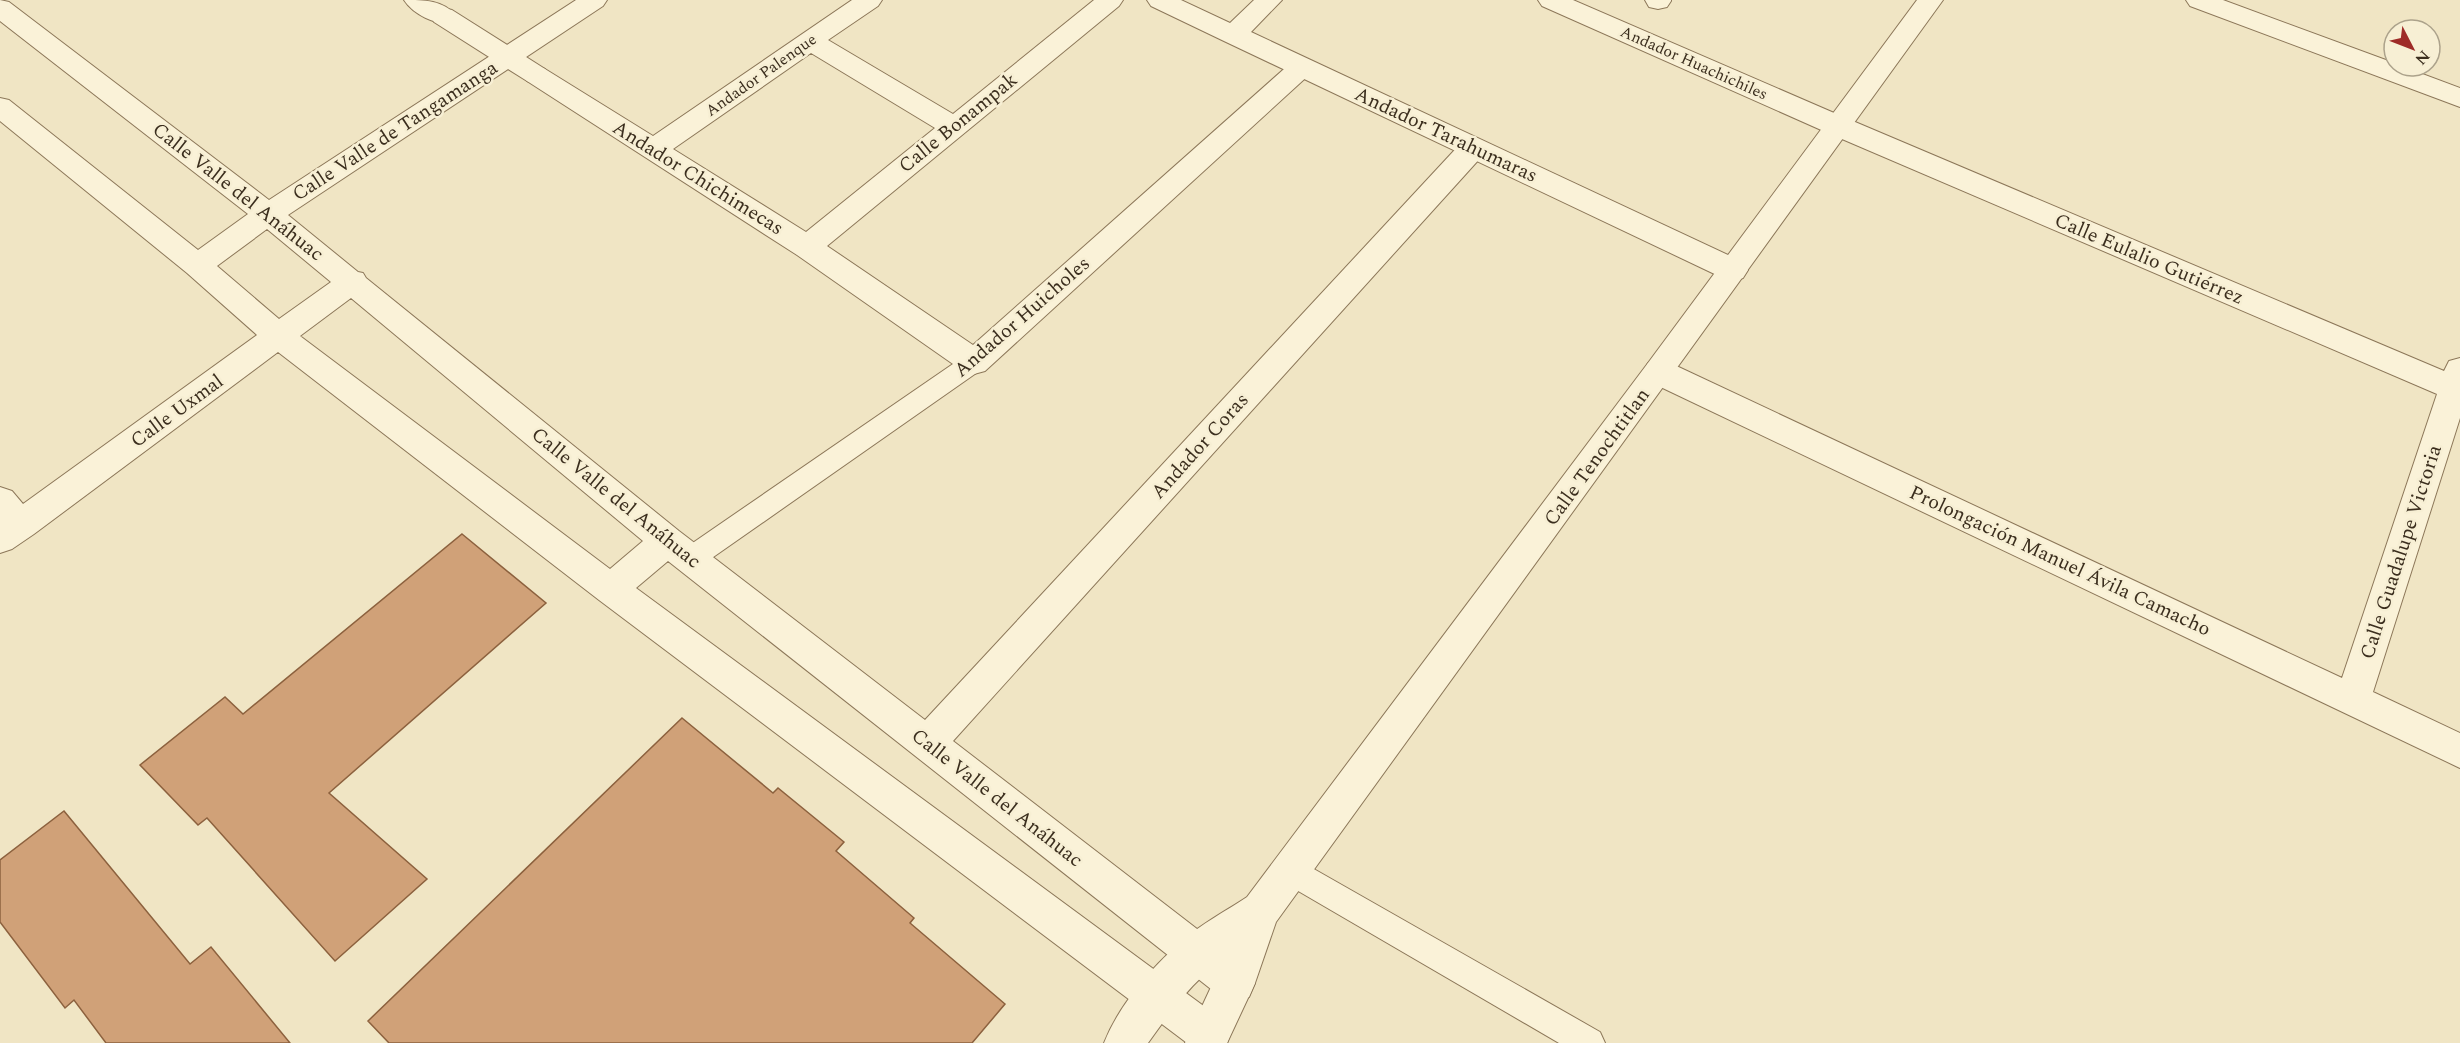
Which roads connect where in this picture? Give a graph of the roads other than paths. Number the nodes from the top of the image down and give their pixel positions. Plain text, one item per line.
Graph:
1 (417, 0) edge
2 (594, 0) edge
3 (869, 0) edge
4 (1110, 0) edge
5 (1160, 0) edge
6 (1269, 0) edge
7 (1551, 0) edge
8 (1930, 0) edge
9 (2199, 0) edge
10 (0, 8) edge
11 (1233, 34) junction
12 (810, 40) junction
13 (507, 57) junction
14 (1302, 67) junction
15 (2460, 98) edge
16 (0, 107) edge
17 (1838, 126) junction
18 (954, 127) junction
19 (1473, 148) junction
20 (652, 150) junction
21 (268, 214) junction
22 (807, 247) junction
23 (197, 265) junction
24 (1733, 270) junction
25 (353, 281) junction
26 (279, 337) junction
27 (974, 362) junction
28 (1659, 372) junction
29 (2458, 383) edge
30 (0, 501) edge
31 (11, 531) edge
32 (679, 550) junction
33 (611, 589) junction
34 (2353, 699) junction
35 (927, 744) junction
36 (2460, 751) edge
37 (1291, 872) junction
38 (1261, 911) junction
39 (1197, 954) junction
40 (1235, 983) junction
41 (1158, 996) junction
42 (1207, 1039) edge
43 (1124, 1043) edge
44 (1589, 1043) edge

1 - 13 street, Andador Chichimecas
2 - 13 street, Calle Valle de Tangamanga
3 - 12 street, Andador Palenque
4 - 18 street, Calle Bonampak
5 - 11 street, Andador Tarahumaras
6 - 11 street
7 - 17 street, Andador Huachichiles
8 - 17 street, Calle Tenochtitlan
9 - 15 street
10 - 21 street, Calle Valle del Anáhuac
11 - 14 street, Andador Tarahumaras
12 - 18 street
12 - 20 street, Andador Palenque
13 - 20 street, Andador Chichimecas
13 - 21 street, Calle Valle de Tangamanga
14 - 19 street, Andador Tarahumaras
14 - 27 street, Andador Huicholes
16 - 23 street
17 - 24 street, Calle Tenochtitlan
17 - 29 street, Calle Eulalio Gutiérrez
18 - 22 street, Calle Bonampak
19 - 24 street, Andador Tarahumaras
19 - 35 street, Andador Coras
20 - 22 street, Andador Chichimecas
21 - 23 street, Calle Valle de Tangamanga
21 - 25 street, Calle Valle del Anáhuac
22 - 27 street, Andador Chichimecas
23 - 26 street
24 - 28 street, Calle Tenochtitlan
25 - 26 street, Calle Uxmal
25 - 32 street, Calle Valle del Anáhuac
26 - 31 street, Calle Uxmal
26 - 33 street
27 - 32 lane, Andador Huicholes
28 - 34 street, Prolongación Manuel Ávila Camacho
28 - 37 street, Calle Tenochtitlan
29 - 34 street, Calle Guadalupe Victoria
30 - 31 street
32 - 33 street
32 - 35 street, Calle Valle del Anáhuac
33 - 41 street
34 - 36 street, Prolongación Manuel Ávila Camacho
35 - 39 street, Calle Valle del Anáhuac
37 - 38 street, Calle Tenochtitlan
37 - 44 lane
38 - 39 street, Calle Tenochtitlan
38 - 40 street, Calle Tenochtitlan
39 - 40 street, Calle Valle del Anáhuac
39 - 41 street, Calle Tenochtitlan
40 - 42 street, Calle Tenochtitlan
41 - 42 street
41 - 43 street, Calle Tenochtitlan

